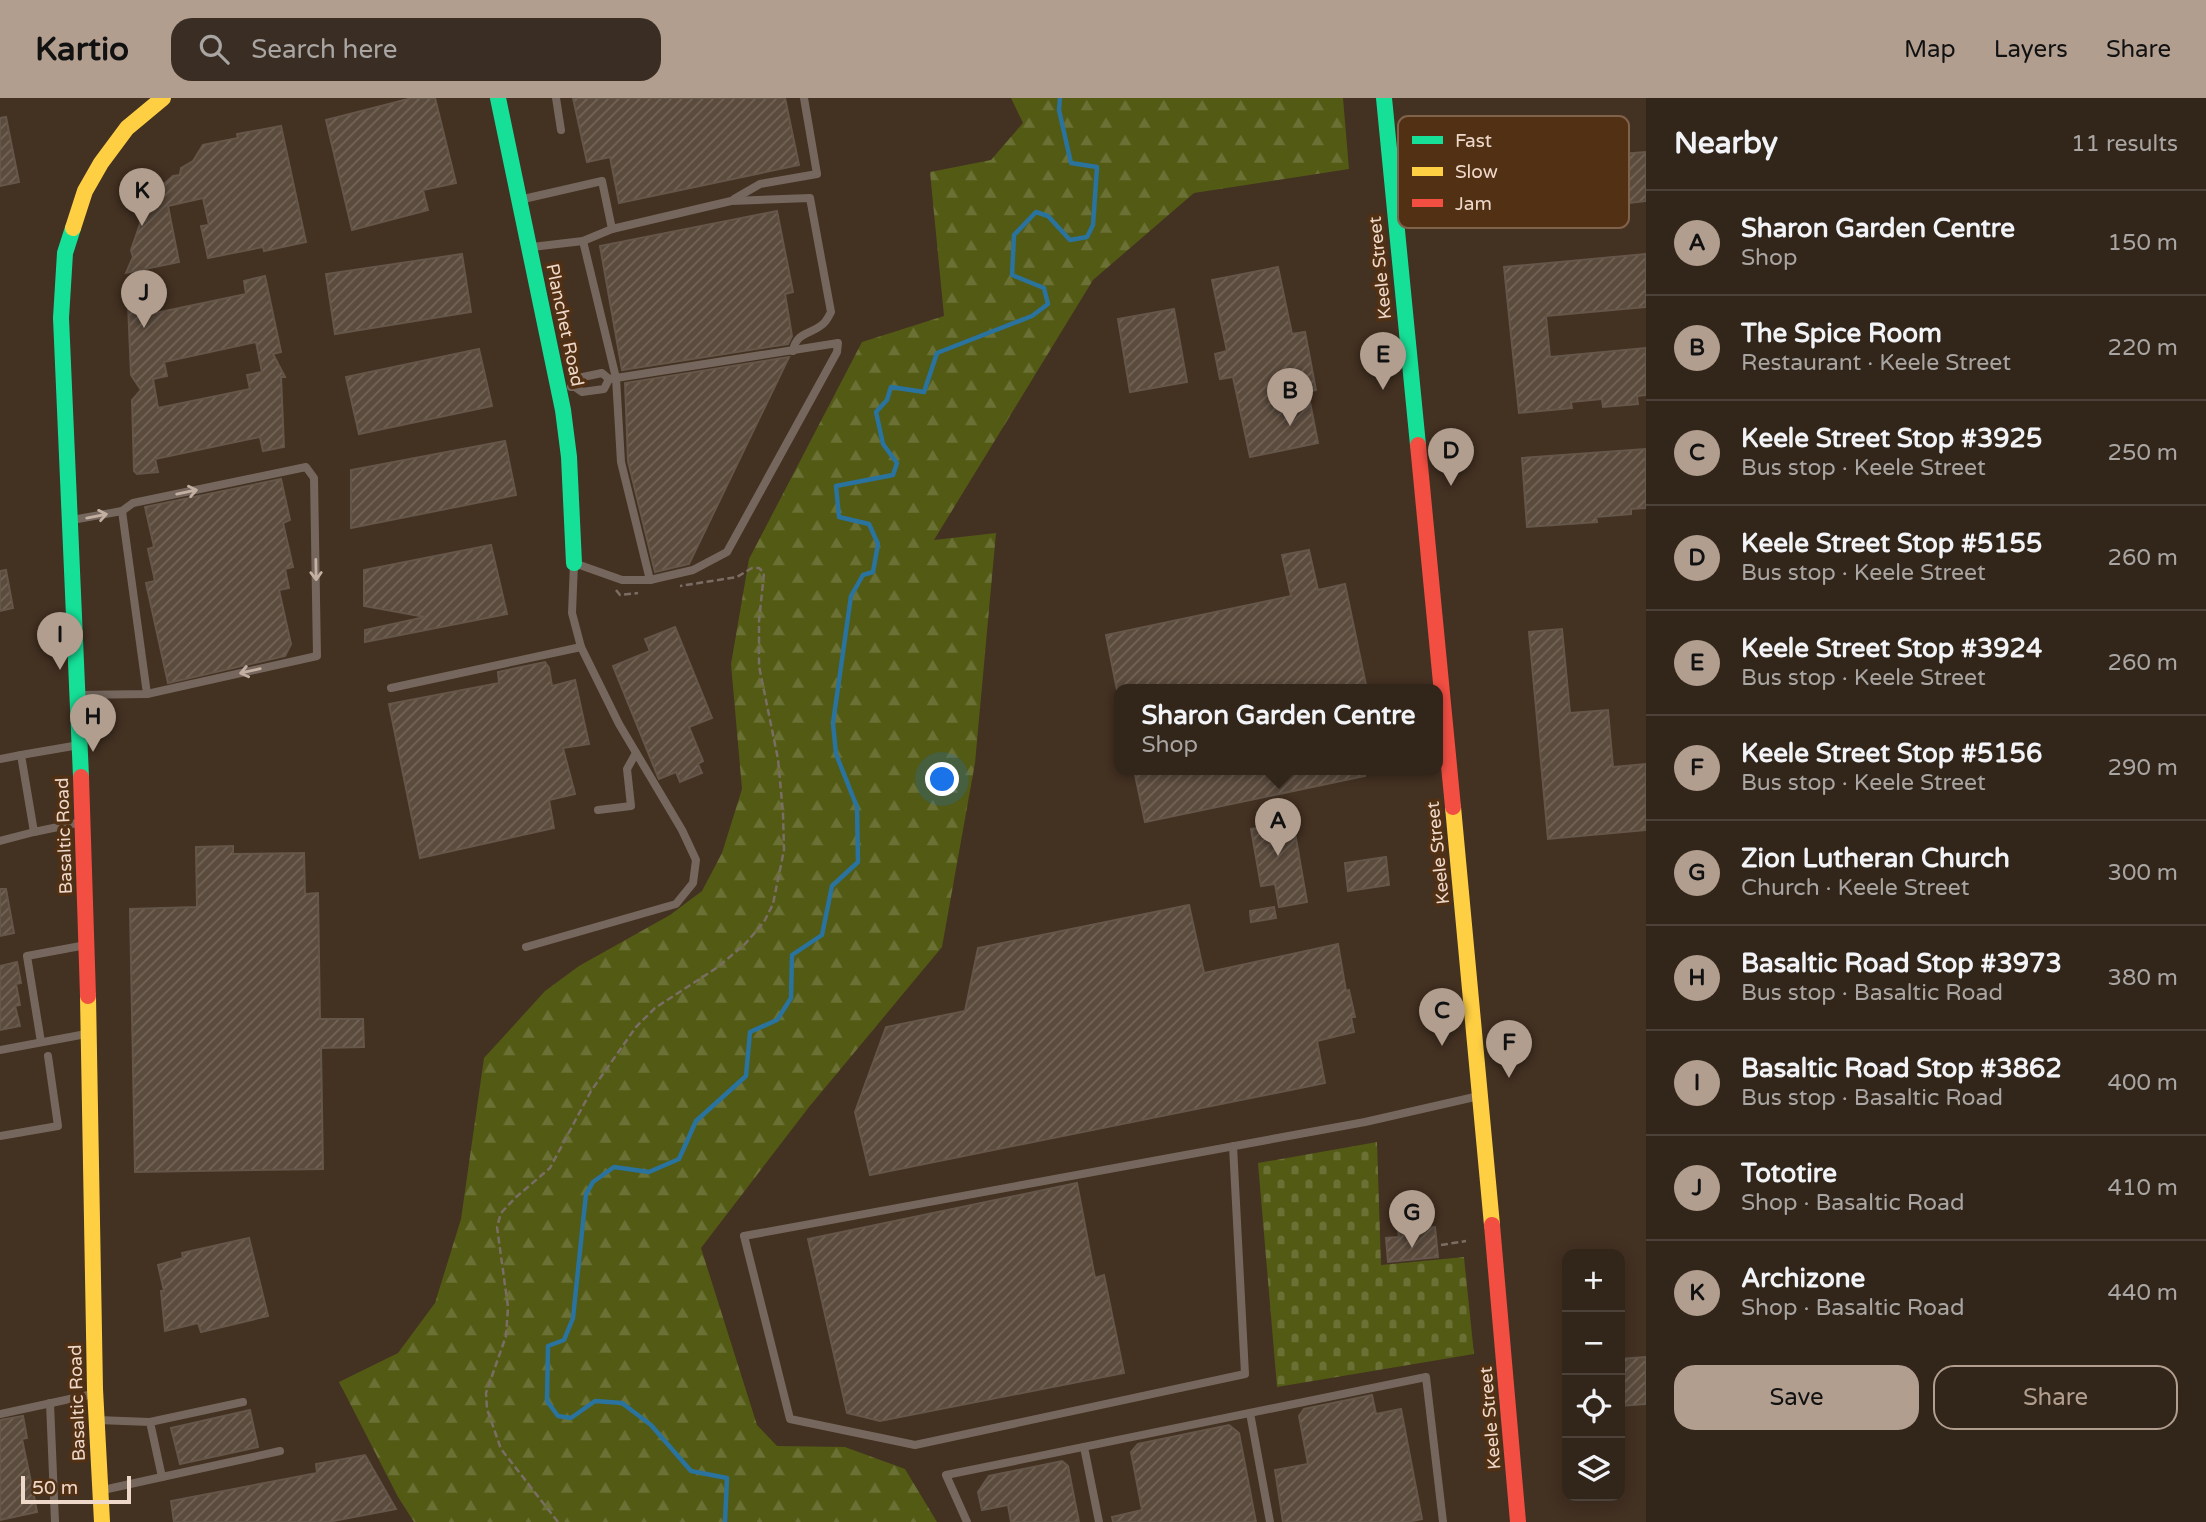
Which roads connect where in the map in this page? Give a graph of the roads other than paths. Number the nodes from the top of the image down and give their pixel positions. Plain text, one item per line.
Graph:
1 (163, 98) edge
2 (498, 98) edge
3 (556, 98) edge
4 (804, 98) edge
5 (1384, 98) edge
6 (561, 130) dead end
7 (519, 200) junction
8 (731, 201) junction
9 (612, 229) junction
10 (583, 241) junction
11 (530, 248) junction
12 (793, 351) junction
13 (612, 379) junction
14 (567, 387) junction
15 (122, 511) junction
16 (71, 520) junction
17 (574, 563) junction
18 (650, 580) junction
19 (580, 647) junction
20 (1441, 684) edge
21 (391, 688) dead end
22 (148, 694) junction
23 (78, 695) junction
24 (1443, 705) edge
25 (80, 745) junction
26 (636, 753) junction
27 (21, 755) junction
28 (0, 759) edge
29 (598, 810) dead end
30 (82, 822) junction
31 (34, 832) junction
32 (0, 841) edge
33 (86, 945) junction
34 (526, 947) dead end
35 (89, 1033) junction
36 (41, 1042) junction
37 (0, 1050) edge
38 (48, 1056) dead end
39 (1481, 1096) junction
40 (0, 1136) edge
41 (1233, 1146) junction
42 (95, 1394) junction
43 (243, 1402) dead end
44 (50, 1403) junction
45 (1250, 1413) junction
46 (0, 1414) edge
47 (96, 1420) junction
48 (150, 1422) junction
49 (1084, 1447) junction
50 (280, 1451) dead end
51 (162, 1477) junction
52 (100, 1490) junction
53 (1516, 1521) edge
54 (55, 1522) edge
55 (102, 1522) edge
56 (967, 1522) edge
57 (1099, 1522) edge
58 (1270, 1522) edge
59 (1443, 1522) edge

1 - 16 street, Basaltic Road
2 - 7 street, Planchet Road
3 - 6 lane
4 - 8 lane
5 - 20 street, Keele Street
7 - 9 lane
7 - 11 street, Planchet Road
8 - 9 lane
8 - 12 lane
9 - 10 lane
10 - 11 lane
10 - 13 lane
11 - 14 street, Planchet Road
12 - 13 lane
12 - 18 lane
13 - 14 lane
13 - 14 lane
13 - 18 lane
14 - 17 street, Planchet Road
16 -> 15 lane
15 - 22 lane
15 -> 22 lane
16 - 23 street, Basaltic Road
17 - 18 lane
17 - 19 lane
19 - 21 lane
19 - 26 lane
22 - 23 lane
23 - 25 street, Basaltic Road
24 - 39 street, Keele Street
25 - 27 lane
25 - 30 street, Basaltic Road
26 - 29 lane
26 - 34 lane
27 - 28 lane
27 - 31 lane
30 - 31 lane
30 - 33 street, Basaltic Road
31 - 32 lane
33 - 35 street, Basaltic Road
33 - 36 lane
35 - 36 lane
35 - 42 street, Basaltic Road
36 - 37 lane
38 - 40 lane
39 - 41 lane
39 - 53 street, Keele Street
41 - 41 lane
42 - 44 lane
42 - 47 street, Basaltic Road
43 - 48 lane
44 - 46 lane
44 - 54 lane
45 - 49 lane
45 - 58 lane
45 - 59 lane
47 - 48 lane
47 - 52 street, Basaltic Road
48 - 51 lane
49 - 56 lane
49 - 57 lane
50 - 51 lane
51 - 52 lane
52 - 55 street, Basaltic Road

